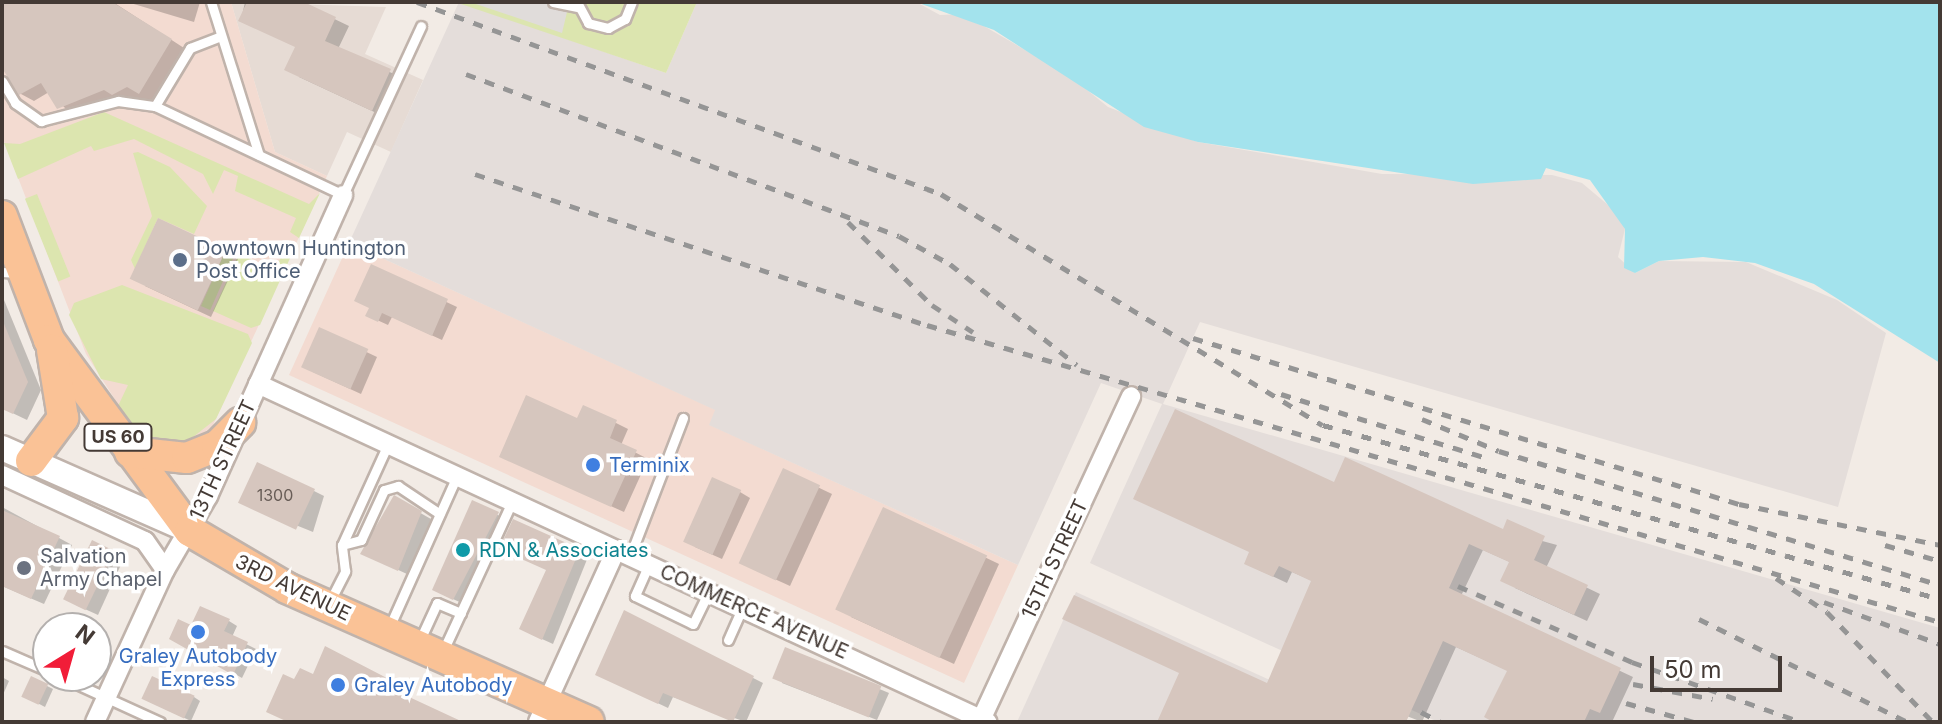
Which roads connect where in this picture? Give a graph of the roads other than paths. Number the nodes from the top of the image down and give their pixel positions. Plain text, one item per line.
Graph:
1 (211, 2) edge
2 (553, 2) edge
3 (632, 2) edge
4 (577, 4) edge
5 (421, 26) dead end
6 (221, 36) junction
7 (2, 81) edge
8 (155, 106) junction
9 (259, 155) junction
10 (343, 195) junction
11 (2, 216) edge
12 (12, 272) edge
13 (49, 340) junction
14 (258, 384) junction
15 (1131, 396) dead end
16 (683, 418) dead end
17 (240, 423) junction
18 (388, 444) junction
19 (2, 448) edge
20 (130, 452) junction
21 (31, 461) junction
22 (2, 475) edge
23 (457, 476) junction
24 (512, 502) junction
25 (440, 514) junction
26 (190, 531) junction
27 (342, 545) junction
28 (623, 553) junction
29 (649, 564) junction
30 (165, 570) junction
31 (709, 591) junction
32 (328, 606) junction
33 (743, 607) junction
34 (461, 613) junction
35 (387, 633) junction
36 (728, 640) dead end
37 (2, 651) edge
38 (429, 651) junction
39 (32, 664) edge
40 (95, 692) edge
41 (106, 697) junction
42 (542, 712) edge
43 (983, 721) edge
44 (95, 722) edge
45 (160, 722) edge
46 (589, 722) edge

1 - 6 lane
2 - 4 lane
3 - 4 lane
5 - 10 lane
6 - 8 lane
6 - 9 lane
7 - 8 lane
8 - 9 lane
9 - 10 lane
10 - 14 street, 13TH STREET
11 - 12 main road, US 60
12 - 13 main road, US 60
13 - 20 main road, US 60
13 - 21 main road
14 - 17 street, 13TH STREET
14 - 18 street, COMMERCE AVENUE
15 - 43 street, 15TH STREET
16 - 28 lane
17 - 20 main road
17 - 26 street, 13TH STREET
18 - 23 street, COMMERCE AVENUE
18 - 27 lane
19 - 21 street, 3RD AVENUE
20 - 26 main road, US 60
21 - 26 street, 3RD AVENUE
22 - 30 street
23 - 24 street, COMMERCE AVENUE
23 - 25 lane
24 - 28 street, COMMERCE AVENUE
24 - 34 lane
25 - 27 lane
25 - 35 lane
26 - 30 street, 13TH STREET
26 - 32 main road, 3RD AVENUE / US 60
27 - 32 lane
28 - 29 street, COMMERCE AVENUE
28 - 42 street
29 - 31 street, COMMERCE AVENUE
29 - 31 lane
30 - 41 street, 13TH STREET
31 - 33 street, COMMERCE AVENUE
32 - 35 main road, 3RD AVENUE / US 60
33 - 36 lane
33 - 43 street, COMMERCE AVENUE
34 - 38 lane
34 - 38 lane
35 - 38 main road, 3RD AVENUE / US 60
37 - 39 lane
38 - 42 main road, 3RD AVENUE / US 60
40 - 41 lane
41 - 44 street, 13TH STREET
41 - 45 lane
42 - 46 main road, 3RD AVENUE / US 60

